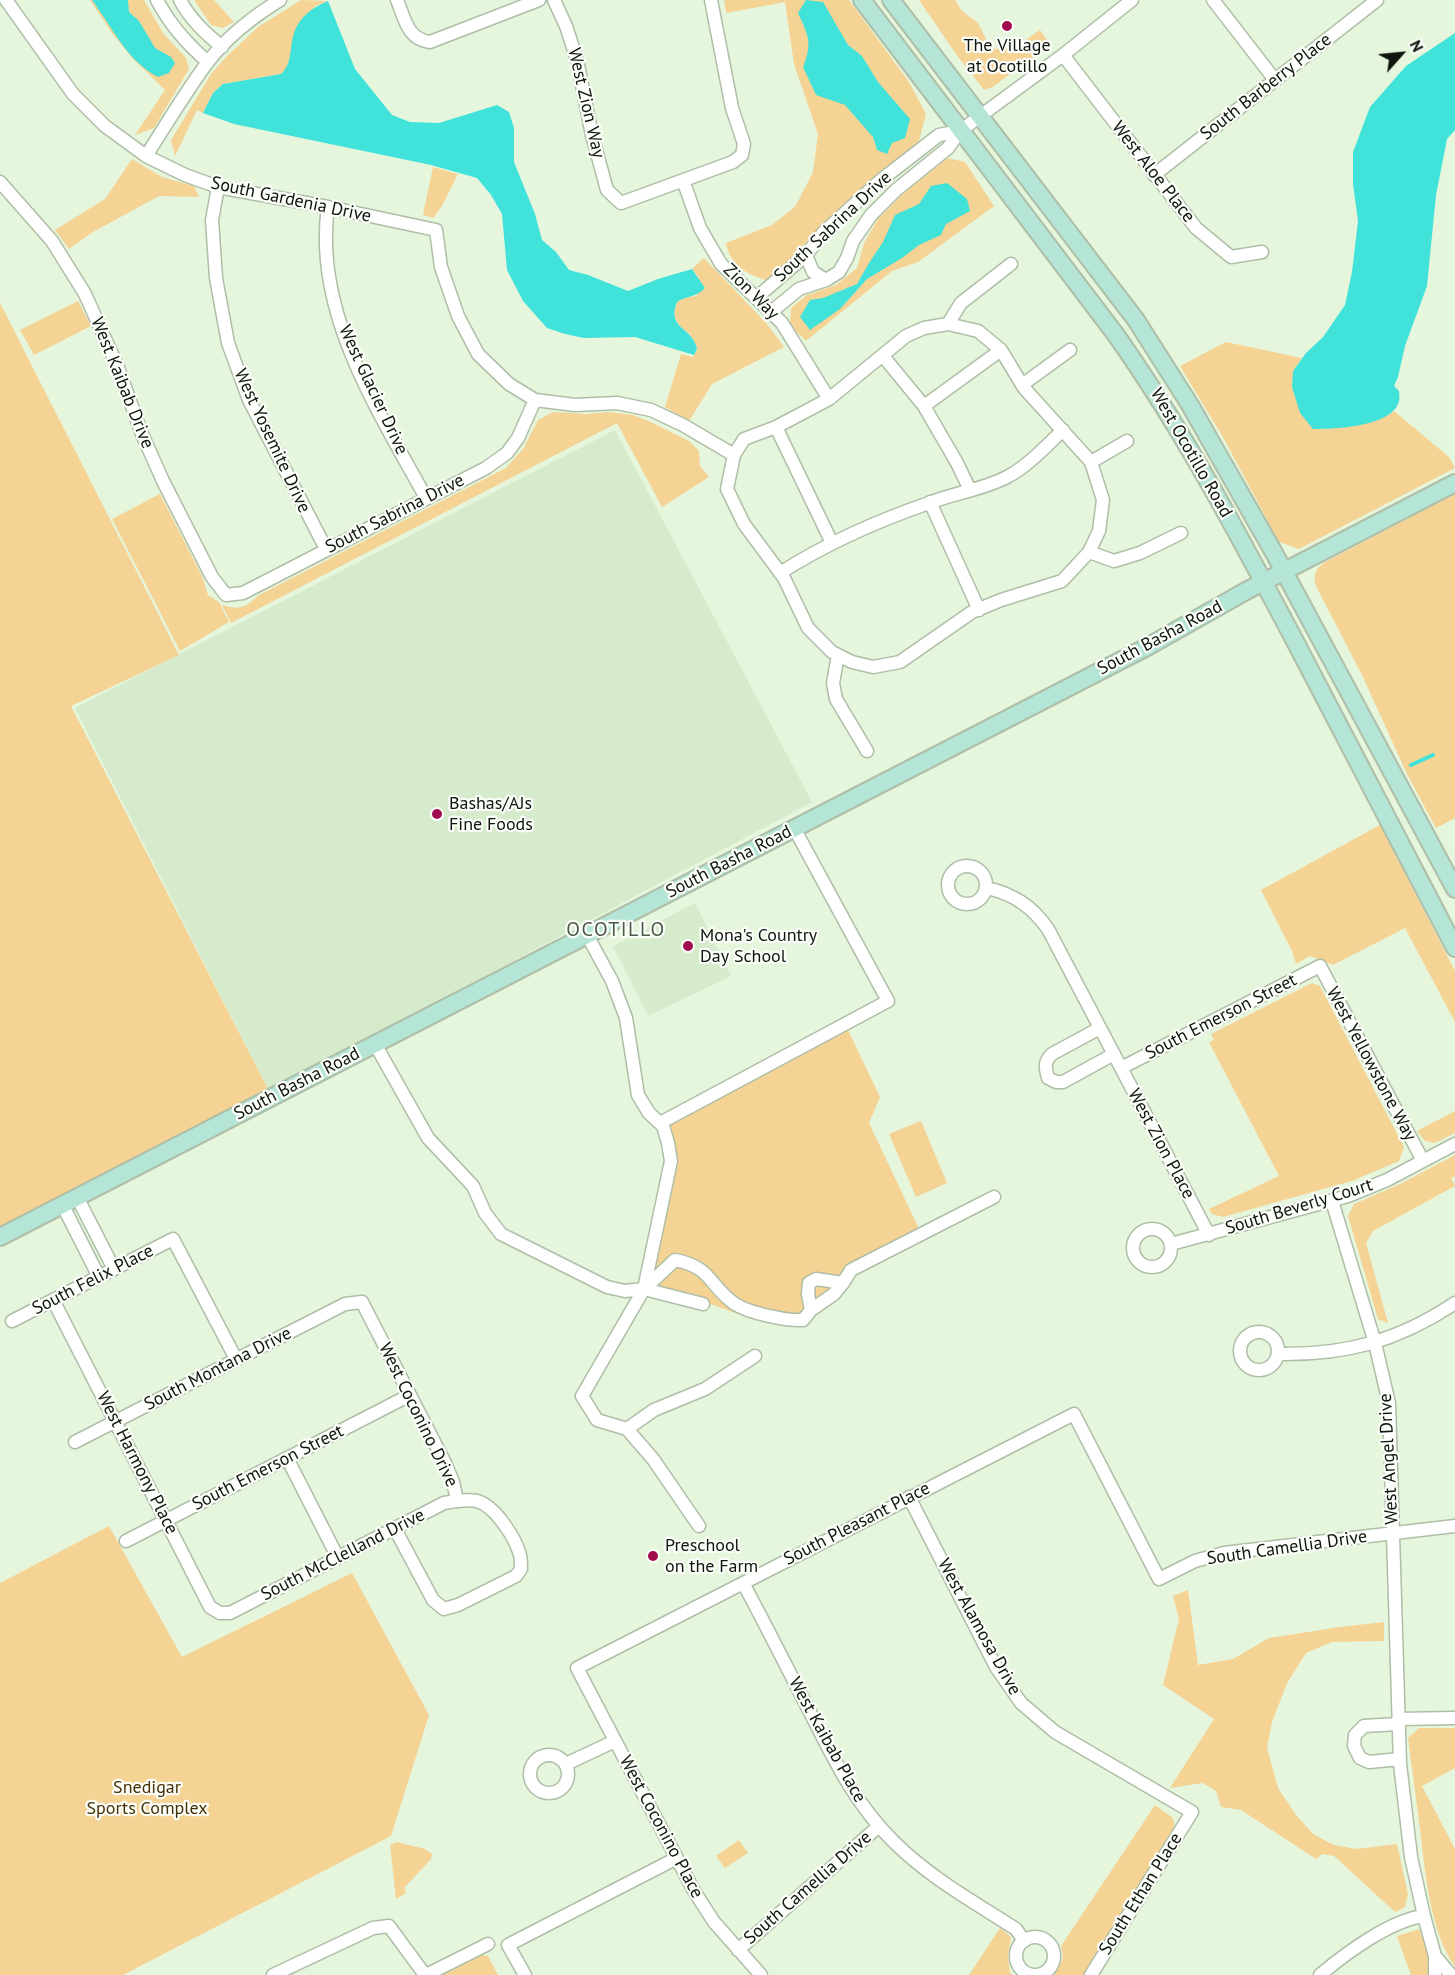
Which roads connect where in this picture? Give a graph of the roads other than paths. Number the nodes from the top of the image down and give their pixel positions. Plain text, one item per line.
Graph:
1 (6, 0) edge
2 (157, 0) edge
3 (180, 0) edge
4 (280, 0) edge
5 (397, 0) edge
6 (539, 0) edge
7 (554, 0) edge
8 (711, 0) edge
9 (862, 0) edge
10 (891, 0) edge
11 (1131, 0) edge
12 (1213, 0) edge
13 (1377, 0) edge
14 (222, 47) junction
15 (1063, 55) junction
16 (208, 62) junction
17 (1275, 80) junction
18 (980, 116) junction
19 (960, 131) junction
20 (146, 156) junction
21 (1154, 175) junction
22 (683, 180) junction
23 (0, 182) edge
24 (218, 187) junction
25 (328, 207) junction
26 (1262, 252) dead end
27 (806, 255) junction
28 (1011, 264) dead end
29 (826, 280) junction
30 (756, 298) junction
31 (771, 312) junction
32 (948, 324) junction
33 (1001, 350) junction
34 (1070, 350) dead end
35 (883, 356) junction
36 (1022, 385) junction
37 (829, 399) junction
38 (535, 400) junction
39 (924, 406) junction
40 (776, 427) junction
41 (1063, 430) junction
42 (1127, 441) dead end
43 (734, 455) junction
44 (1091, 462) junction
45 (1455, 483) edge
46 (970, 490) junction
47 (426, 498) junction
48 (930, 502) junction
49 (1180, 533) dead end
50 (832, 543) junction
51 (326, 549) junction
52 (1089, 552) junction
53 (1283, 572) junction
54 (780, 573) junction
55 (1263, 582) junction
56 (226, 595) joint
57 (979, 610) junction
58 (838, 655) junction
59 (867, 751) dead end
60 (794, 828) junction
61 (987, 888) dead end
62 (1455, 889) edge
63 (587, 935) junction
64 (1455, 948) edge
65 (1320, 966) joint
66 (1100, 1028) junction
67 (375, 1044) junction
68 (1114, 1054) junction
69 (1121, 1068) junction
70 (660, 1123) junction
71 (1455, 1144) edge
72 (1423, 1161) junction
73 (994, 1197) dead end
74 (70, 1200) junction
75 (1332, 1201) junction
76 (1209, 1234) junction
77 (0, 1237) edge
78 (101, 1243) junction
79 (1171, 1244) dead end
80 (86, 1251) junction
81 (114, 1269) junction
82 (99, 1277) junction
83 (843, 1283) junction
84 (644, 1289) junction
85 (53, 1300) junction
86 (362, 1302) joint
87 (703, 1304) dead end
88 (1455, 1304) edge
89 (811, 1310) junction
90 (12, 1321) dead end
91 (1375, 1343) junction
92 (1279, 1354) dead end
93 (755, 1356) dead end
94 (236, 1359) junction
95 (410, 1395) junction
96 (115, 1422) junction
97 (627, 1429) junction
98 (75, 1442) dead end
99 (286, 1458) junction
100 (909, 1497) junction
101 (457, 1500) junction
102 (166, 1520) junction
103 (699, 1526) dead end
104 (1455, 1526) edge
105 (395, 1529) junction
106 (1394, 1534) junction
107 (126, 1541) dead end
108 (338, 1558) junction
109 (1159, 1579) joint
110 (743, 1583) junction
111 (230, 1613) joint
112 (577, 1668) joint
113 (1455, 1718) edge
114 (1398, 1722) junction
115 (615, 1741) junction
116 (1400, 1759) junction
117 (566, 1764) dead end
118 (1192, 1812) joint
119 (879, 1826) junction
120 (675, 1859) junction
121 (1424, 1916) junction
122 (1024, 1941) dead end
123 (488, 1944) dead end
124 (738, 1950) junction
125 (1436, 1956) junction
126 (273, 1975) edge
127 (426, 1975) edge
128 (525, 1975) edge
129 (761, 1975) edge
130 (1090, 1975) edge
131 (1320, 1975) edge
132 (1435, 1975) edge
133 (1451, 1975) edge

1 - 20 street, South Gardenia Drive
2 - 16 street
3 - 14 street
4 - 14 street
5 - 6 street
7 - 22 street, West Zion Way
8 - 22 street
9 - 19 main road, West Ocotillo Road
10 - 18 main road, West Ocotillo Road
11 - 15 street
12 - 17 street
13 - 17 street, South Barberry Place
14 - 16 street
15 - 18 street
15 - 21 street, West Aloe Place
16 - 20 street
17 - 21 street, South Barberry Place
18 - 19 street
18 - 53 main road, West Ocotillo Road
19 - 27 street, South Sabrina Drive
19 - 29 street, South Sabrina Drive
19 - 55 main road, West Ocotillo Road
20 - 24 street, South Gardenia Drive
21 - 26 street, West Aloe Place
22 - 30 street, Zion Way
23 - 56 street, West Kaibab Drive
24 - 25 street, South Gardenia Drive
24 - 51 street, West Yosemite Drive
25 - 38 street, South Gardenia Drive
25 - 47 street, West Glacier Drive
27 - 29 street
27 - 30 street, South Sabrina Drive
28 - 32 street
29 - 31 street, South Sabrina Drive
30 - 31 street, Zion Way
31 - 37 street, Zion Way
32 - 33 street
32 - 35 street
33 - 36 street
33 - 39 street
34 - 36 street
35 - 37 street
35 - 39 street
36 - 41 street
37 - 40 street
38 - 43 street
38 - 47 street, South Sabrina Drive
39 - 46 street
40 - 43 street
40 - 50 street
41 - 44 street
41 - 46 street
42 - 44 street
43 - 54 street
44 - 52 street
45 - 53 main road, South Basha Road
46 - 48 street
47 - 51 street, South Sabrina Drive
48 - 50 street
48 - 57 street
49 - 52 street
50 - 54 street
51 - 56 street, South Sabrina Drive
52 - 57 street
53 - 55 main road, South Basha Road
53 - 62 main road, West Ocotillo Road
54 - 58 street
55 - 60 main road, South Basha Road
55 - 64 main road, West Ocotillo Road
57 - 58 street
58 - 59 street
60 - 63 main road, South Basha Road
60 - 70 street
61 - 66 street, West Zion Place
63 - 67 main road, South Basha Road
63 - 70 street
65 - 69 street, South Emerson Street
65 - 72 street, West Yellowstone Way
66 - 68 street, West Zion Place
66 - 68 street
67 - 74 main road, South Basha Road
67 - 84 street
68 - 69 street, West Zion Place
69 - 76 street, West Zion Place
70 - 84 street
71 - 72 street, South Beverly Court
72 - 75 street, South Beverly Court
73 - 83 street
74 - 77 main road, South Basha Road
74 - 78 street
74 - 80 street
75 - 76 street, South Beverly Court
75 - 91 street, West Angel Drive
76 - 79 street, South Beverly Court
78 - 80 street
78 - 81 street
80 - 82 street
81 - 82 street, South Felix Place
81 - 94 street, South Felix Place
82 - 85 street, South Felix Place
83 - 89 street
83 - 89 street
84 - 87 street
84 - 89 street
84 - 97 street
85 - 90 street, South Felix Place
85 - 96 street, West Harmony Place
86 - 94 street, South Montana Drive
86 - 95 street, West Coconino Drive
88 - 91 street
91 - 92 street
91 - 106 street, West Angel Drive
93 - 97 street
94 - 96 street, South Montana Drive
95 - 99 street, South Emerson Street
95 - 101 street, West Coconino Drive
96 - 98 street, South Montana Drive
96 - 102 street, West Harmony Place
97 - 103 street
99 - 102 street, South Emerson Street
99 - 108 street
100 - 109 street, South Pleasant Place
100 - 110 street, South Pleasant Place
100 - 118 street, West Alamosa Drive
101 - 105 street, South McClelland Drive
101 - 105 street, West Coconino Drive
102 - 107 street, South Emerson Street
102 - 111 street, West Harmony Place
104 - 106 street, South Camellia Drive
105 - 108 street, South McClelland Drive
106 - 109 street, South Camellia Drive
106 - 114 street, West Angel Drive
108 - 111 street, South McClelland Drive
110 - 112 street, South Pleasant Place
110 - 119 street, West Kaibab Place
112 - 115 street, West Coconino Place
113 - 114 street
114 - 116 street, West Angel Drive
114 - 116 street
115 - 117 street
115 - 120 street, West Coconino Place
116 - 121 street, West Angel Drive
118 - 130 street, South Ethan Place
119 - 122 street, West Kaibab Place
119 - 124 street, South Camellia Drive
120 - 124 street, West Coconino Place
120 - 128 street
121 - 125 street, West Angel Drive
121 - 131 street
123 - 127 street
124 - 129 street, West Coconino Place
125 - 132 street, West Angel Drive
125 - 133 street, West Angel Drive
126 - 127 street

